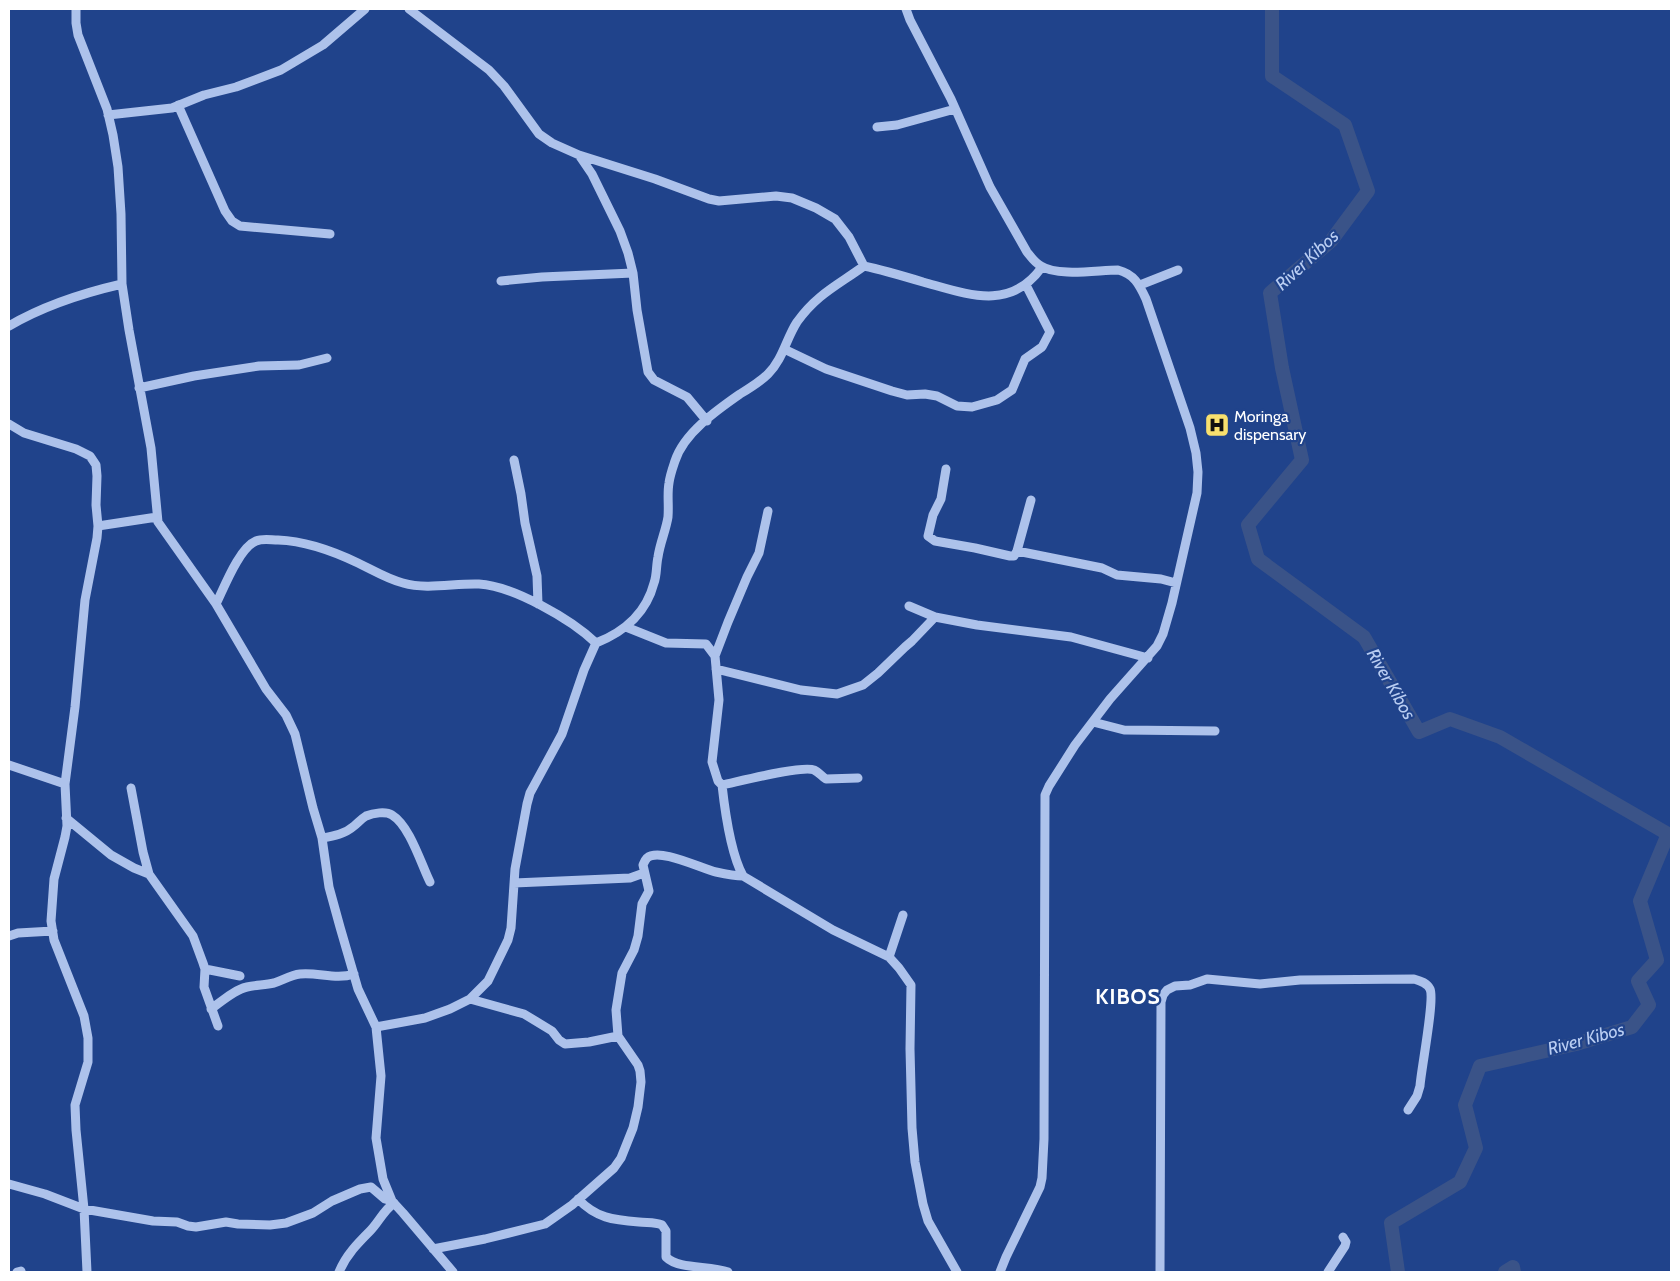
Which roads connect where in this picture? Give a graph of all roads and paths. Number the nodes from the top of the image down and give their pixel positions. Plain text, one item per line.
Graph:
1 (76, 9) edge
2 (365, 9) edge
3 (409, 9) edge
4 (906, 9) edge
5 (178, 106) junction
6 (956, 109) junction
7 (108, 115) junction
8 (877, 127) dead end
9 (579, 155) junction
10 (330, 234) dead end
11 (864, 266) junction
12 (1042, 267) junction
13 (1178, 270) dead end
14 (633, 273) junction
15 (501, 281) dead end
16 (122, 284) junction
17 (1026, 285) junction
18 (1140, 285) junction
19 (9, 326) edge
20 (784, 349) junction
21 (327, 358) dead end
22 (139, 388) junction
23 (707, 421) junction
24 (9, 424) edge
25 (514, 460) dead end
26 (946, 469) dead end
27 (1031, 500) dead end
28 (768, 511) dead end
29 (157, 517) junction
30 (98, 526) junction
31 (1018, 551) junction
32 (1176, 583) junction
33 (216, 604) junction
34 (538, 604) junction
35 (909, 606) dead end
36 (935, 617) junction
37 (626, 627) junction
38 (596, 643) junction
39 (715, 656) junction
40 (1148, 658) junction
41 (716, 668) junction
42 (1093, 722) junction
43 (1215, 731) dead end
44 (9, 764) edge
45 (858, 778) dead end
46 (65, 784) junction
47 (722, 786) junction
48 (131, 788) dead end
49 (66, 818) junction
50 (322, 838) junction
51 (149, 874) junction
52 (644, 874) junction
53 (743, 876) junction
54 (430, 882) dead end
55 (514, 882) junction
56 (903, 915) dead end
57 (53, 931) junction
58 (9, 936) edge
59 (889, 957) junction
60 (205, 969) junction
61 (354, 974) junction
62 (240, 976) dead end
63 (470, 999) junction
64 (211, 1009) junction
65 (218, 1026) dead end
66 (376, 1027) junction
67 (618, 1036) junction
68 (1408, 1110) dead end
69 (9, 1184) edge
70 (578, 1199) junction
71 (393, 1202) junction
72 (84, 1209) junction
73 (1343, 1237) dead end
74 (433, 1250) junction
75 (87, 1272) edge
76 (339, 1272) edge
77 (453, 1272) edge
78 (728, 1272) edge
79 (957, 1272) edge
80 (1000, 1272) edge
81 (1160, 1272) edge
82 (1328, 1272) edge

1 - 7 street
2 - 5 street
3 - 9 street
4 - 6 street
5 - 7 street
5 - 10 street
6 - 8 street
6 - 12 street
7 - 16 street
9 - 11 street
9 - 14 street
11 - 17 street
11 - 20 street
12 - 17 street
12 - 18 street
13 - 18 street
14 - 15 street
14 - 23 street
16 - 19 street
16 - 22 street
17 - 20 street
18 - 32 street
20 - 23 street
21 - 22 street
22 - 29 street
23 - 37 street
24 - 30 street
25 - 34 street
26 - 31 street
27 - 31 street
28 - 39 street
29 - 30 street
29 - 33 street
30 - 46 street
31 - 32 street
32 - 40 street
33 - 34 street
33 - 50 street
34 - 38 street
35 - 36 street
36 - 40 street
36 - 41 street
37 - 38 street
37 - 39 street
38 - 55 street
39 - 41 street
40 - 42 street
41 - 47 street
42 - 43 street
42 - 80 street
44 - 46 street
45 - 47 street
46 - 49 street
47 - 53 street
48 - 51 street
49 - 51 street
49 - 57 street
50 - 54 street
50 - 61 street
51 - 60 street
52 - 53 street
52 - 55 street
52 - 67 street
53 - 59 street
55 - 63 street
56 - 59 street
57 - 58 street
57 - 72 street
59 - 79 street
60 - 62 street
60 - 64 street
61 - 64 street
61 - 66 street
63 - 66 street
63 - 67 street
64 - 65 street
66 - 71 street
67 - 70 street
68 - 81 street
69 - 72 street
70 - 74 street
70 - 78 street
71 - 72 street
71 - 74 street
71 - 76 street
72 - 75 street
73 - 82 street
74 - 77 street

